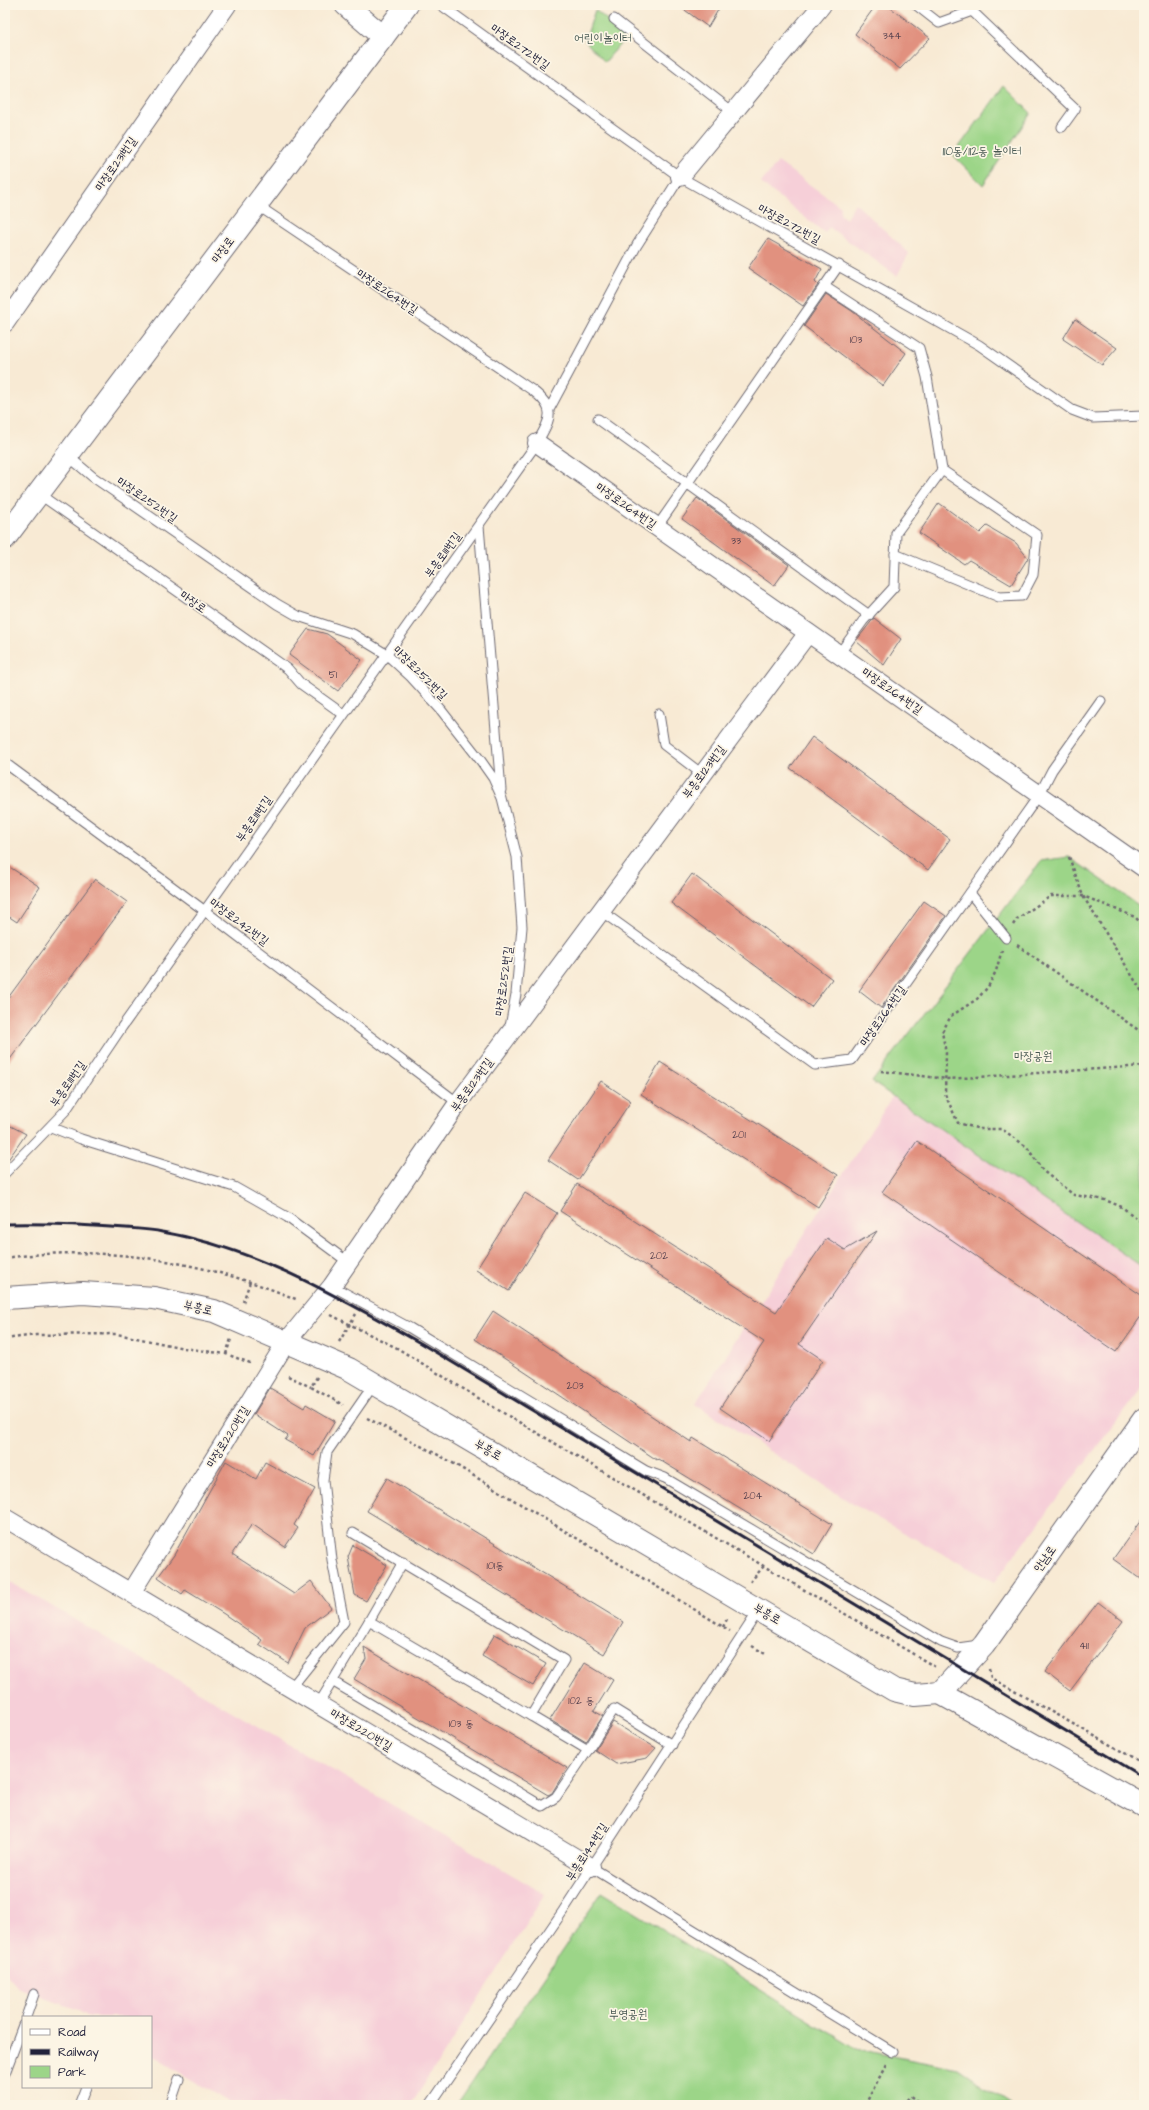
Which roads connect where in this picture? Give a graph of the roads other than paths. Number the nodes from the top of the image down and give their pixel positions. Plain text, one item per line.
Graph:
1 (227, 5) edge
2 (346, 5) edge
3 (408, 5) edge
4 (441, 5) edge
5 (822, 5) edge
6 (916, 5) edge
7 (614, 19) dead end
8 (383, 37) junction
9 (733, 112) junction
10 (1062, 128) dead end
11 (680, 177) junction
12 (257, 205) junction
13 (839, 266) junction
14 (824, 286) junction
15 (5, 323) edge
16 (550, 408) junction
17 (1144, 416) edge
18 (598, 419) dead end
19 (537, 443) junction
20 (68, 456) junction
21 (942, 470) junction
22 (688, 483) junction
23 (39, 494) junction
24 (479, 526) junction
25 (657, 527) junction
26 (5, 538) edge
27 (895, 554) junction
28 (868, 615) junction
29 (808, 633) junction
30 (386, 654) junction
31 (839, 654) junction
32 (1101, 701) dead end
33 (343, 714) junction
34 (659, 714) dead end
35 (5, 762) edge
36 (702, 774) junction
37 (1039, 794) junction
38 (502, 798) junction
39 (1144, 868) edge
40 (970, 893) junction
41 (205, 911) junction
42 (601, 911) junction
43 (1006, 938) road end
44 (508, 1036) junction
45 (458, 1103) junction
46 (51, 1127) junction
47 (5, 1173) edge
48 (348, 1262) junction
49 (332, 1286) junction
50 (5, 1298) edge
51 (287, 1342) junction
52 (374, 1384) junction
53 (1144, 1419) edge
54 (5, 1518) edge
55 (353, 1532) dead end
56 (403, 1562) junction
57 (131, 1593) junction
58 (759, 1610) junction
59 (369, 1621) junction
60 (984, 1645) junction
61 (332, 1681) junction
62 (946, 1685) junction
63 (290, 1688) junction
64 (318, 1705) junction
65 (531, 1716) junction
66 (672, 1745) junction
67 (588, 1750) junction
68 (1144, 1806) edge
69 (591, 1868) junction
70 (34, 1994) dead end
71 (26, 2016) edge
72 (22, 2028) edge
73 (893, 2052) road end
74 (5, 2073) edge
75 (179, 2079) dead end
76 (86, 2088) edge
77 (79, 2105) edge
78 (170, 2105) edge
79 (430, 2105) edge

1 - 15 street, 마장로231번길
2 - 8 main road
3 - 8 main road, 마장로
4 - 11 lane, 마장로272번길
5 - 9 street
6 - 10 lane
7 - 9 lane
8 - 12 main road, 마장로
9 - 11 street
11 - 13 lane, 마장로272번길
11 - 16 lane
12 - 16 lane, 마장로264번길
12 - 20 main road, 마장로
13 - 14 lane
13 - 17 lane, 마장로272번길
14 - 21 lane
14 - 22 lane
16 - 19 lane
18 - 22 lane
19 - 24 lane, 부흥로111번길
19 - 25 street, 마장로264번길
20 - 23 main road, 마장로
20 - 30 lane, 마장로252번길
21 - 27 lane
21 - 27 lane
22 - 25 lane
22 - 28 lane
23 - 26 main road, 마장로
23 - 33 lane, 마장로
24 - 30 lane, 부흥로111번길
24 - 38 lane, 부흥로111번길
25 - 29 street, 마장로264번길
27 - 28 lane
28 - 31 lane
29 - 31 street, 마장로264번길
29 - 36 street, 부흥로123번길
30 - 33 lane, 부흥로111번길
30 - 38 lane, 마장로252번길
31 - 37 street, 마장로264번길
32 - 37 lane
33 - 41 lane, 부흥로111번길
34 - 36 lane
35 - 41 lane, 마장로242번길
36 - 42 street, 부흥로123번길
37 - 39 street, 마장로264번길
37 - 40 lane, 마장로264번길
38 - 44 lane, 마장로252번길
40 - 42 lane, 마장로264번길
40 - 43 lane
41 - 45 lane, 마장로242번길
41 - 46 lane, 부흥로111번길
42 - 44 street, 부흥로123번길
44 - 45 street, 부흥로123번길
45 - 48 street, 부흥로123번길
46 - 47 lane, 부흥로111번길
46 - 48 lane
48 - 49 street, 부흥로123번길
49 - 51 street, 부흥로123번길
49 - 60 lane
50 - 51 main road, 부흥로
51 - 52 main road, 부흥로
51 - 57 street, 마장로220번길
52 - 58 main road, 부흥로
52 - 63 lane
53 - 60 main road, 안남로
54 - 57 street, 마장로220번길
55 - 56 lane
56 - 59 lane
56 - 65 lane
57 - 63 street, 마장로220번길
58 - 62 main road, 부흥로
58 - 66 lane, 부흥로144번길
59 - 61 lane
59 - 65 lane
60 - 62 main road, 안남로
61 - 64 lane
61 - 67 lane
62 - 68 main road
63 - 64 street, 마장로220번길
64 - 69 street, 마장로220번길
65 - 67 lane
66 - 67 lane
66 - 69 lane, 부흥로144번길
69 - 73 lane
69 - 79 lane, 부흥로144번길
70 - 71 lane
72 - 74 lane
75 - 78 lane
76 - 77 lane

